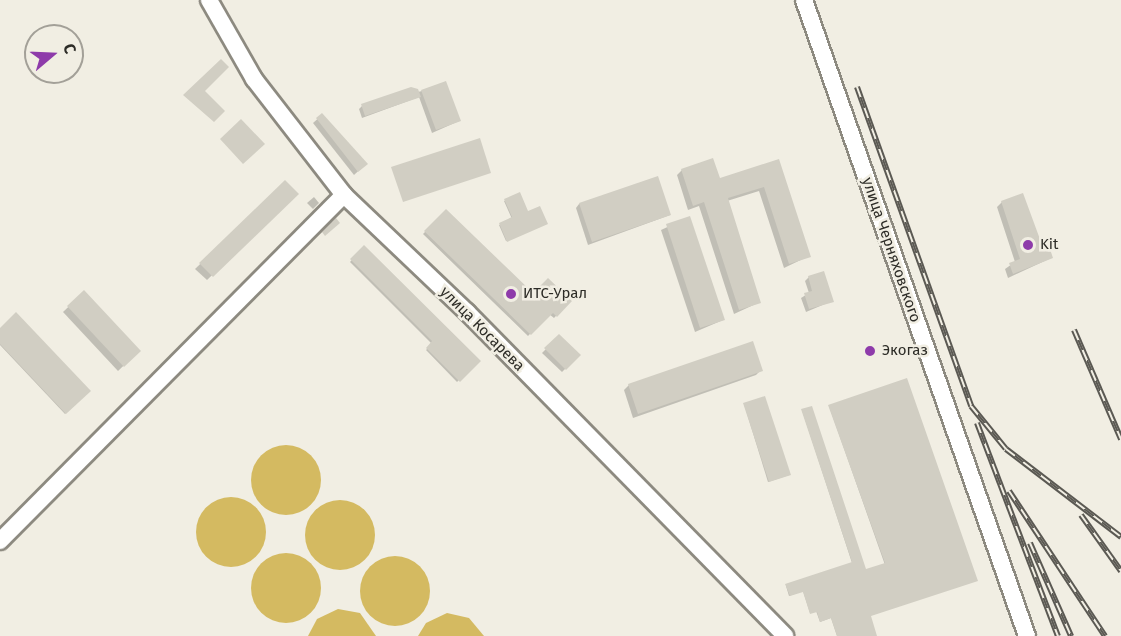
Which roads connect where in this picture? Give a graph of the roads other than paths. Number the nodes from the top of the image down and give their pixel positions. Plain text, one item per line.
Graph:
1 (209, 0) edge
2 (804, 0) edge
3 (344, 195) junction
4 (0, 541) edge
5 (785, 636) edge
6 (1028, 636) edge

1 - 3 street, улица Косарева
2 - 6 street, улица Черняховского
3 - 4 street
3 - 5 street, улица Косарева

